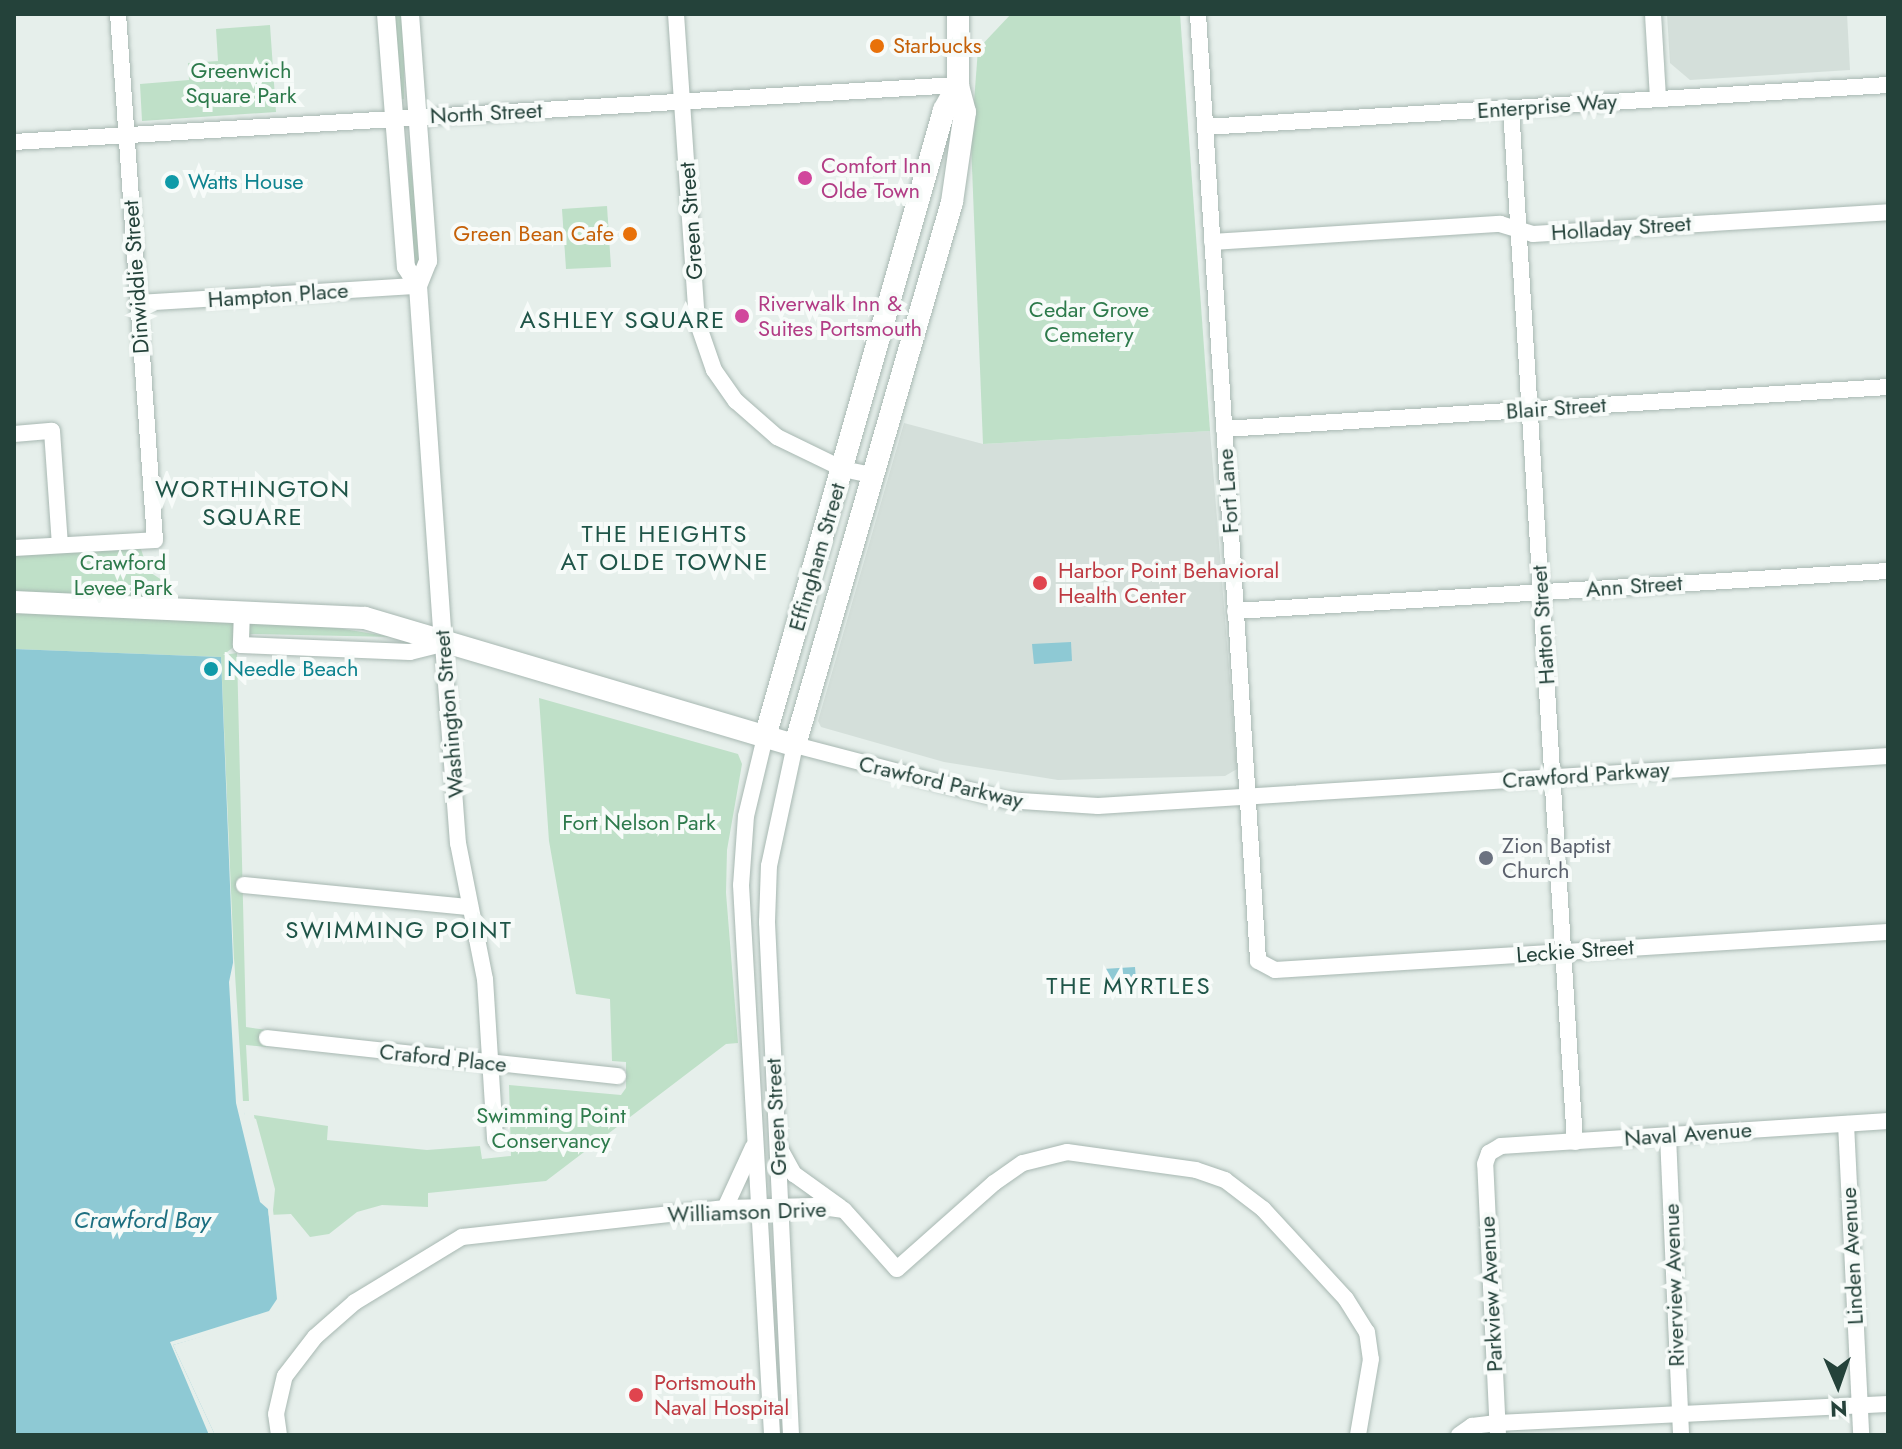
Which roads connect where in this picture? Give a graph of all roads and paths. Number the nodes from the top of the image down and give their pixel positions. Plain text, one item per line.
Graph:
1 (118, 14) edge
2 (386, 14) edge
3 (410, 14) edge
4 (676, 14) edge
5 (958, 14) edge
6 (1198, 14) edge
7 (1653, 14) edge
8 (958, 85) junction
9 (1888, 85) edge
10 (1658, 99) junction
11 (682, 101) junction
12 (1511, 108) junction
13 (418, 117) junction
14 (393, 118) junction
15 (1205, 127) junction
16 (126, 135) junction
17 (14, 142) edge
18 (1888, 212) edge
19 (1518, 230) junction
20 (1212, 242) junction
21 (418, 286) junction
22 (138, 303) junction
23 (1888, 387) edge
24 (1529, 410) junction
25 (1224, 429) junction
26 (14, 434) edge
27 (843, 469) junction
28 (875, 476) junction
29 (60, 545) junction
30 (14, 548) edge
31 (1888, 571) edge
32 (1541, 592) junction
33 (14, 602) edge
34 (242, 611) junction
35 (1235, 611) junction
36 (443, 644) junction
37 (765, 737) junction
38 (795, 745) junction
39 (1888, 756) edge
40 (1552, 777) junction
41 (1247, 799) junction
42 (244, 885) dead end
43 (470, 907) junction
44 (1888, 932) edge
45 (1563, 952) junction
46 (1263, 966) joint
47 (267, 1038) dead end
48 (772, 1039) joint
49 (752, 1041) joint
50 (491, 1064) junction
51 (618, 1076) dead end
52 (1888, 1121) edge
53 (1846, 1124) junction
54 (1668, 1136) junction
55 (495, 1140) dead end
56 (755, 1142) junction
57 (1575, 1142) junction
58 (776, 1143) junction
59 (1489, 1153) joint
60 (782, 1206) junction
61 (757, 1207) junction
62 (725, 1208) junction
63 (844, 1210) junction
64 (1888, 1404) edge
65 (1859, 1406) junction
66 (1680, 1414) junction
67 (1498, 1429) edge
68 (279, 1435) edge
69 (772, 1435) edge
70 (791, 1435) edge
71 (1358, 1435) edge
72 (1459, 1435) edge
73 (1480, 1435) edge
74 (1681, 1435) edge
75 (1861, 1435) edge

1 - 16 street, Dinwiddie Street
2 - 14 street, Washington Street
3 - 13 street, Washington Street
4 - 11 street, Green Street
5 - 8 main road, Effingham Street
6 - 15 street, Fort Lane
7 - 10 street
8 - 11 street, North Street
8 - 27 main road, Effingham Street
8 - 28 main road, Effingham Street
9 - 10 street, Enterprise Way
10 - 12 street, Enterprise Way
11 - 13 street, North Street
11 - 27 street, Green Street
12 - 15 street, Enterprise Way
12 - 19 street, Hatton Street
13 - 14 street, North Street
13 - 21 street, Washington Street
14 - 16 street, North Street
14 - 21 street, Washington Street
15 - 20 street, Fort Lane
16 - 17 street, North Street
16 - 22 street, Dinwiddie Street
18 - 19 street, Holladay Street
19 - 20 street, Holladay Street
19 - 24 street, Hatton Street
20 - 25 street, Fort Lane
21 - 22 street, Hampton Place
21 - 36 street, Washington Street
22 - 29 street, Dinwiddie Street
23 - 24 street, Blair Street
24 - 25 street, Blair Street
24 - 32 street, Hatton Street
25 - 35 street, Fort Lane
26 - 29 street
27 - 28 street, Green Street
27 - 37 main road, Effingham Street
28 - 38 main road, Effingham Street
29 - 30 street
31 - 32 street, Ann Street
32 - 35 street, Ann Street
32 - 40 street, Hatton Street
33 - 34 main road, Crawford Parkway
34 - 36 main road, Crawford Parkway
34 - 36 street
35 - 41 street, Fort Lane
36 - 37 main road, Crawford Parkway
36 - 43 street, Washington Street
37 - 38 main road, Crawford Parkway
37 - 49 street, Effingham Street
38 - 41 street, Crawford Parkway
38 - 48 street, Effingham Street
39 - 40 street, Crawford Parkway
40 - 41 street, Crawford Parkway
40 - 45 street, Hatton Street
41 - 46 street, Fort Lane
42 - 43 street
43 - 50 street, Washington Street
44 - 45 street, Leckie Street
45 - 46 street, Leckie Street
45 - 57 street, Hatton Street
47 - 50 street, Craford Place
48 - 58 street, Green Street
49 - 56 street, Green Street
50 - 51 street, Craford Place
50 - 55 street, Washington Street
52 - 53 street, Naval Avenue
53 - 54 street, Naval Avenue
53 - 65 street, Linden Avenue
54 - 57 street, Naval Avenue
54 - 66 street, Riverview Avenue
56 - 61 street, Green Street
56 - 62 street
57 - 59 street, Naval Avenue
58 - 60 street, Green Street
58 - 63 street
59 - 67 street, Parkview Avenue
60 - 61 street, Williamson Drive
60 - 63 street, Williamson Drive
60 - 70 street, Green Street
61 - 62 street, Williamson Drive
61 - 69 street, Green Street
62 - 68 street, Williamson Drive
63 - 71 street, Williamson Drive
64 - 65 street
65 - 66 street
65 - 75 street, Linden Avenue
66 - 67 street
66 - 74 street, Riverview Avenue
67 - 72 street
67 - 73 street

